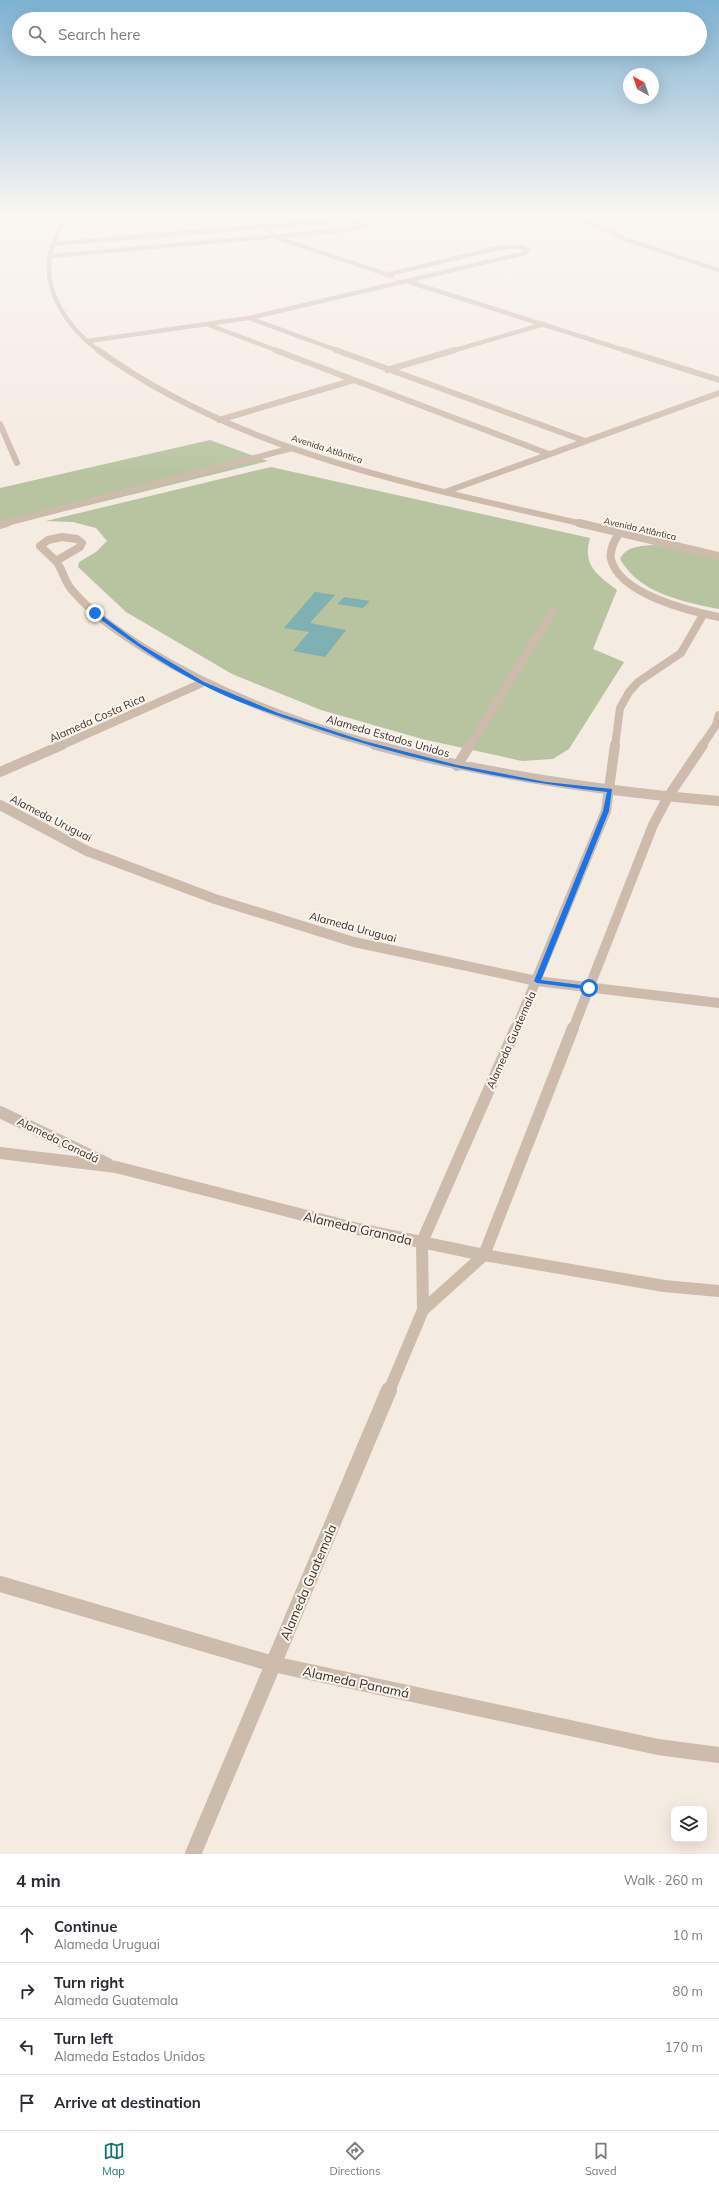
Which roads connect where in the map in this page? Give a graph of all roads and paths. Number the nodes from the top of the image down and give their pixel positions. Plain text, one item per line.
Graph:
1 (59, 302) edge
2 (320, 302) edge
3 (473, 302) edge
4 (249, 318) junction
5 (544, 324) junction
6 (208, 325) junction
7 (88, 341) junction
8 (387, 370) junction
9 (354, 380) junction
10 (719, 380) edge
11 (719, 393) edge
12 (218, 420) junction
13 (0, 424) edge
14 (585, 442) junction
15 (292, 448) junction
16 (549, 454) junction
17 (17, 463) dead end
18 (445, 492) junction
19 (0, 525) edge
20 (619, 533) junction
21 (719, 556) edge
22 (56, 561) junction
23 (553, 611) dead end
24 (704, 615) junction
25 (719, 617) edge
26 (202, 683) junction
27 (719, 715) edge
28 (457, 766) junction
29 (0, 772) edge
30 (610, 790) junction
31 (668, 798) junction
32 (719, 801) edge
33 (0, 805) edge
34 (537, 981) junction
35 (589, 988) junction
36 (719, 1003) edge
37 (0, 1112) edge
38 (0, 1154) edge
39 (116, 1168) junction
40 (422, 1242) junction
41 (484, 1255) junction
42 (719, 1291) edge
43 (424, 1310) junction
44 (0, 1584) edge
45 (273, 1664) junction
46 (719, 1755) edge
47 (193, 1854) edge

1 - 7 street, Avenida Atlântica
2 - 4 street
3 - 5 street
4 - 6 street
4 - 8 street
5 - 8 street
5 - 10 street
6 - 7 street
6 - 9 street
7 - 12 street, Avenida Atlântica
8 - 14 street
9 - 12 street
9 - 16 street
11 - 14 street
12 - 15 street, Avenida Atlântica
13 - 17 street
14 - 16 street
15 - 18 street, Avenida Atlântica
15 - 19 street
16 - 18 street
18 - 20 street, Avenida Atlântica
20 - 21 street, Avenida Atlântica
20 - 24 street
22 - 22 street
22 - 26 street, Alameda Estados Unidos
23 - 28 street
24 - 25 street
24 - 30 street, Alameda Guatemala
26 - 28 street, Alameda Estados Unidos
26 - 29 street, Alameda Costa Rica
27 - 31 street, Alameda Guatemala
28 - 30 street, Alameda Estados Unidos
30 - 31 street, Alameda Estados Unidos
30 - 34 street, Alameda Guatemala
31 - 32 street, Alameda Estados Unidos
31 - 35 street, Alameda Guatemala
33 - 34 street, Alameda Uruguai
34 - 35 street, Alameda Uruguai
34 - 40 street, Alameda Guatemala
35 - 36 street, Alameda Uruguai
35 - 41 street, Alameda Guatemala
37 - 39 street, Alameda Canadá
38 - 39 street, Alameda Granada
39 - 40 street, Alameda Granada
40 - 41 street, Alameda Granada
40 - 43 street, Alameda Guatemala
41 - 42 street, Alameda Granada
41 - 43 street, Alameda Guatemala
43 - 45 street, Alameda Guatemala
44 - 45 street, Alameda Panamá
45 - 46 street, Alameda Panamá
45 - 47 street, Alameda Guatemala

